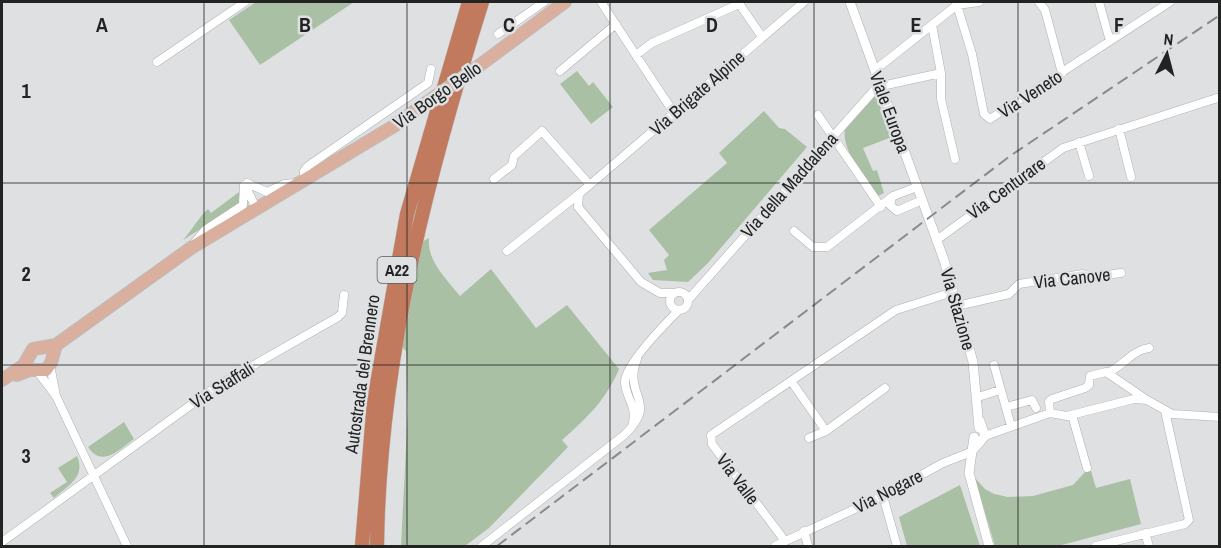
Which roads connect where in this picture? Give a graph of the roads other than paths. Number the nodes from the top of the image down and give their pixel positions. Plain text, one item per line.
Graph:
1 (245, 2) edge
2 (470, 2) edge
3 (482, 2) edge
4 (544, 2) edge
5 (565, 2) edge
6 (601, 2) edge
7 (804, 2) edge
8 (850, 2) edge
9 (979, 2) edge
10 (1039, 2) edge
11 (1099, 2) edge
12 (1170, 2) edge
13 (739, 3) edge
14 (957, 3) edge
15 (616, 24) junction
16 (932, 25) junction
17 (498, 34) dead end
18 (762, 37) junction
19 (1110, 41) junction
20 (636, 55) junction
21 (157, 62) dead end
22 (431, 69) dead end
23 (875, 70) junction
24 (560, 71) dead end
25 (941, 73) junction
26 (1062, 73) junction
27 (881, 87) junction
28 (1220, 97) edge
29 (674, 113) junction
30 (818, 115) dead end
31 (1119, 129) junction
32 (833, 136) junction
33 (1079, 142) junction
34 (955, 159) dead end
35 (1089, 176) dead end
36 (1131, 177) dead end
37 (494, 179) dead end
38 (302, 182) junction
39 (246, 184) junction
40 (590, 184) junction
41 (917, 187) junction
42 (579, 194) junction
43 (893, 196) junction
44 (922, 200) junction
45 (260, 205) junction
46 (881, 207) junction
47 (930, 222) joint
48 (794, 231) dead end
49 (938, 239) junction
50 (191, 248) junction
51 (507, 251) dead end
52 (1121, 273) dead end
53 (698, 286) junction
54 (683, 292) junction
55 (953, 292) junction
56 (662, 293) junction
57 (674, 293) junction
58 (344, 295) dead end
59 (688, 300) junction
60 (670, 303) junction
61 (957, 306) junction
62 (679, 310) junction
63 (666, 322) junction
64 (1149, 348) dead end
65 (51, 354) junction
66 (27, 360) junction
67 (994, 365) dead end
68 (37, 371) junction
69 (1109, 372) junction
70 (2, 380) edge
71 (791, 381) junction
72 (2, 385) edge
73 (885, 388) dead end
74 (1000, 390) junction
75 (56, 396) junction
76 (978, 397) junction
77 (1147, 400) junction
78 (1006, 407) junction
79 (1036, 408) dead end
80 (1165, 411) junction
81 (1050, 413) junction
82 (1072, 415) junction
83 (1220, 417) edge
84 (1011, 426) junction
85 (826, 431) junction
86 (980, 432) junction
87 (809, 438) dead end
88 (971, 452) junction
89 (1087, 468) dead end
90 (93, 476) junction
91 (883, 496) junction
92 (804, 531) junction
93 (1145, 533) junction
94 (785, 541) junction
95 (2, 542) edge
96 (127, 546) edge
97 (362, 546) edge
98 (377, 546) edge
99 (482, 546) edge
100 (775, 546) edge
101 (808, 546) edge
102 (897, 546) edge
103 (989, 546) edge
104 (1096, 546) edge
105 (1149, 546) edge

1 - 21 street
2 - 97 highway, Autostrada del Brennero / A22
3 - 98 highway, Autostrada del Brennero / A22
4 - 17 street
5 - 38 main road, Via Borgo Bello, bridge
6 - 15 street
7 - 18 street, Via Brigate Alpine
8 - 23 street, Viale Europa
9 - 14 street
10 - 26 street
11 - 19 street
12 - 19 street, Via Veneto
13 - 18 street
13 - 20 street
14 - 16 street
14 - 26 street, Via Veneto
15 - 20 street
15 - 24 street
16 - 23 street
16 - 25 street
18 - 29 street, Via Brigate Alpine
19 - 26 street, Via Veneto
20 - 29 street
22 - 38 street, Via Borgo Bello
23 - 27 street, Viale Europa
25 - 27 street
25 - 34 street
27 - 32 street, Via della Maddalena
27 - 41 street, Viale Europa
28 - 31 street, Via Centurare
29 - 40 street, Via Brigate Alpine
30 - 32 street
31 - 33 street, Via Centurare
31 - 36 street
32 - 46 street
32 - 53 street, Via della Maddalena
33 - 35 street
33 - 49 street, Via Centurare
37 - 40 street
38 - 39 street, Via Borgo Bello
38 - 45 main road, Via Borgo Bello
39 - 45 street
39 - 50 street, Via Borgo Bello
40 - 42 street, Via Brigate Alpine
41 - 43 street
41 - 44 street, Viale Europa
42 - 51 street, Via Brigate Alpine
42 - 56 street
43 - 44 street
43 - 46 street
44 - 47 street, Viale Europa
45 - 50 main road, Via Borgo Bello
46 - 48 street
47 - 49 street, Via Stazione
49 - 55 street, Via Stazione
50 - 65 main road, Via Borgo Bello
52 - 61 street, Via Canove
53 - 54 street, Via della Maddalena
53 - 59 street, Via della Maddalena
54 - 57 street, Via della Maddalena
54 - 59 street
55 - 61 street, Via Stazione
55 - 71 street, Via Valle
56 - 57 street
56 - 60 street
57 - 60 street, Via della Maddalena
58 - 90 street, Via Staffali
59 - 62 street, Via della Maddalena
60 - 62 street
60 - 63 street, Via della Maddalena
61 - 76 street, Via Stazione
62 - 63 street, Via della Maddalena
63 - 99 street, Via della Maddalena
64 - 69 street
65 - 66 main road, Via Borgo Bello
65 - 68 main road, Via Borgo Bello
65 - 75 street
66 - 68 main road
66 - 70 main road, Via Borgo Bello
67 - 74 street
68 - 72 main road, Via Borgo Bello
68 - 75 street
69 - 77 street
69 - 81 street
71 - 85 street
71 - 94 street, Via Valle
73 - 85 street
74 - 76 street
74 - 78 street
75 - 90 street
76 - 86 street, Via Stazione
77 - 80 street
77 - 82 street
78 - 79 street
78 - 84 street
80 - 83 street
80 - 93 street
81 - 82 street
81 - 84 street
82 - 89 street
84 - 86 street
85 - 87 street
86 - 88 street, Via Stazione
88 - 91 street, Via Nogare
88 - 103 street, Via Stazione
90 - 95 street, Via Staffali
90 - 96 street
91 - 92 street, Via Nogare
91 - 102 street
92 - 94 street, Via Nogare
92 - 101 street
93 - 104 street
93 - 105 street
94 - 100 street, Via Nogare

